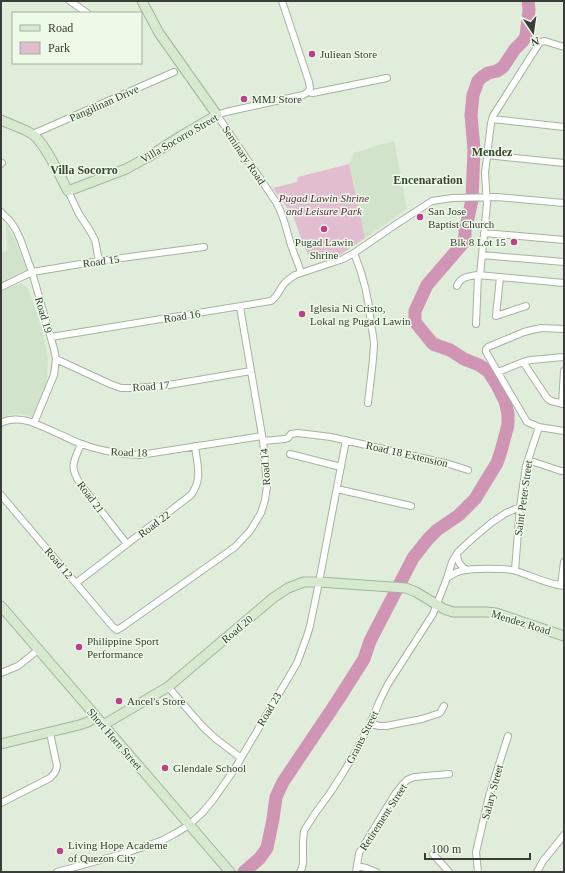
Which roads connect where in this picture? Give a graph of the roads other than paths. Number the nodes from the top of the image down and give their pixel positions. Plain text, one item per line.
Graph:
1 (70, 1) edge
2 (142, 1) edge
3 (282, 1) edge
4 (86, 12) edge
5 (564, 47) edge
6 (174, 72) dead end
7 (387, 78) dead end
8 (308, 92) junction
9 (217, 115) junction
10 (492, 119) junction
11 (1, 120) edge
12 (564, 127) edge
13 (33, 134) junction
14 (487, 155) junction
15 (564, 163) edge
16 (68, 191) junction
17 (483, 197) junction
18 (564, 203) edge
19 (1, 212) edge
20 (484, 233) junction
21 (564, 240) edge
22 (204, 247) dead end
23 (354, 253) junction
24 (482, 255) junction
25 (99, 261) junction
26 (564, 262) edge
27 (32, 272) junction
28 (301, 272) junction
29 (479, 275) junction
30 (500, 277) junction
31 (564, 283) edge
32 (458, 286) dead end
33 (1, 287) edge
34 (526, 306) dead end
35 (240, 307) junction
36 (476, 324) dead end
37 (564, 329) edge
38 (51, 337) junction
39 (564, 357) edge
40 (56, 359) junction
41 (523, 362) junction
42 (251, 371) junction
43 (564, 371) edge
44 (498, 372) junction
45 (368, 404) dead end
46 (563, 404) edge
47 (1, 423) edge
48 (34, 423) junction
49 (539, 427) junction
50 (564, 430) edge
51 (262, 438) junction
52 (346, 440) junction
53 (80, 444) junction
54 (195, 446) junction
55 (290, 454) dead end
56 (528, 460) junction
57 (341, 467) junction
58 (468, 470) dead end
59 (564, 471) edge
60 (337, 489) junction
61 (1, 495) edge
62 (411, 506) dead end
63 (520, 507) junction
64 (127, 544) junction
65 (457, 555) junction
66 (564, 562) edge
67 (466, 570) junction
68 (515, 570) junction
69 (447, 578) junction
70 (319, 582) junction
71 (76, 583) junction
72 (563, 585) edge
73 (387, 586) joint
74 (1, 606) edge
75 (437, 606) junction
76 (117, 630) joint
77 (564, 636) edge
78 (38, 650) junction
79 (1, 673) edge
80 (168, 687) junction
81 (444, 706) dead end
82 (96, 717) junction
83 (370, 724) junction
84 (103, 725) junction
85 (50, 733) junction
86 (508, 736) dead end
87 (1, 744) edge
88 (241, 758) junction
89 (449, 774) dead end
90 (1, 803) edge
91 (189, 825) junction
92 (564, 835) edge
93 (433, 854) dead end
94 (356, 869) edge
95 (303, 871) edge
96 (57, 872) edge
97 (229, 872) edge
98 (376, 872) edge
99 (449, 872) edge
100 (478, 872) edge
101 (537, 872) edge

1 - 4 street
2 - 9 street, Seminary Road
3 - 8 street
5 - 10 street
6 - 13 street, Pangilinan Drive
7 - 8 street, Villa Socorro Street
8 - 9 street, Villa Socorro Street
9 - 16 street, Villa Socorro Street
9 - 28 street, Seminary Road
10 - 12 street
10 - 14 street
11 - 13 street
13 - 16 street
14 - 15 street
14 - 17 street
16 - 25 street
17 - 18 street
17 - 20 street
17 - 23 street
19 - 27 street, Road 19
20 - 21 street
20 - 24 street
22 - 25 street, Road 15
23 - 28 street
23 - 45 street
24 - 26 street
24 - 29 street
25 - 27 street, Road 15
27 - 33 street, Road 15
27 - 38 street, Road 19
28 - 35 street, Road 16
29 - 30 street
29 - 32 street
29 - 36 street
30 - 31 street
30 - 34 street
35 - 38 street, Road 16
35 - 42 street, Road 14
37 - 44 street
38 - 40 street, Road 19
39 - 41 street
40 - 42 street, Road 17
40 - 48 street, Road 19
41 - 44 street
41 - 46 street
42 - 51 street, Road 14
43 - 46 street
44 - 49 street
47 - 48 street, Road 18
48 - 53 street, Road 18
49 - 50 street
49 - 56 street, Saint Peter Street
51 - 52 street, Road 18
51 - 54 street, Road 18
51 - 76 street, Road 14
52 - 57 street, Road 23
52 - 58 street, Road 18 Extension
53 - 54 street, Road 18
53 - 64 street, Road 21
54 - 64 street, Road 22
55 - 57 street
56 - 59 street
56 - 63 street, Saint Peter Street
57 - 60 street, Road 23
60 - 62 street
60 - 70 street, Road 23
61 - 71 street, Road 12
63 - 65 street, Grants Street
63 - 68 street, Saint Peter Street
64 - 71 street, Road 22
65 - 67 street
65 - 69 street, Grants Street
66 - 72 street
67 - 68 street
67 - 69 street
68 - 72 street
69 - 75 street, Grants Street
70 - 73 street, Road 20
70 - 80 street, Road 20
70 - 88 street, Road 23
71 - 76 street, Road 12
73 - 75 street, Mendez Road
74 - 78 street, Short Horn Street
75 - 77 street, Mendez Road
75 - 83 street, Grants Street
78 - 79 street
78 - 82 street, Short Horn Street
80 - 84 street, Road 20
80 - 88 street
81 - 83 street
82 - 84 street, Short Horn Street
82 - 85 street
83 - 95 street, Grants Street
84 - 91 street, Short Horn Street
85 - 87 street
85 - 90 street
86 - 100 street, Salary Street
88 - 91 street, Road 23
89 - 94 street, Retirement Street
91 - 96 street, Road 23
91 - 97 street, Short Horn Street
92 - 101 street
93 - 99 street
94 - 98 street

